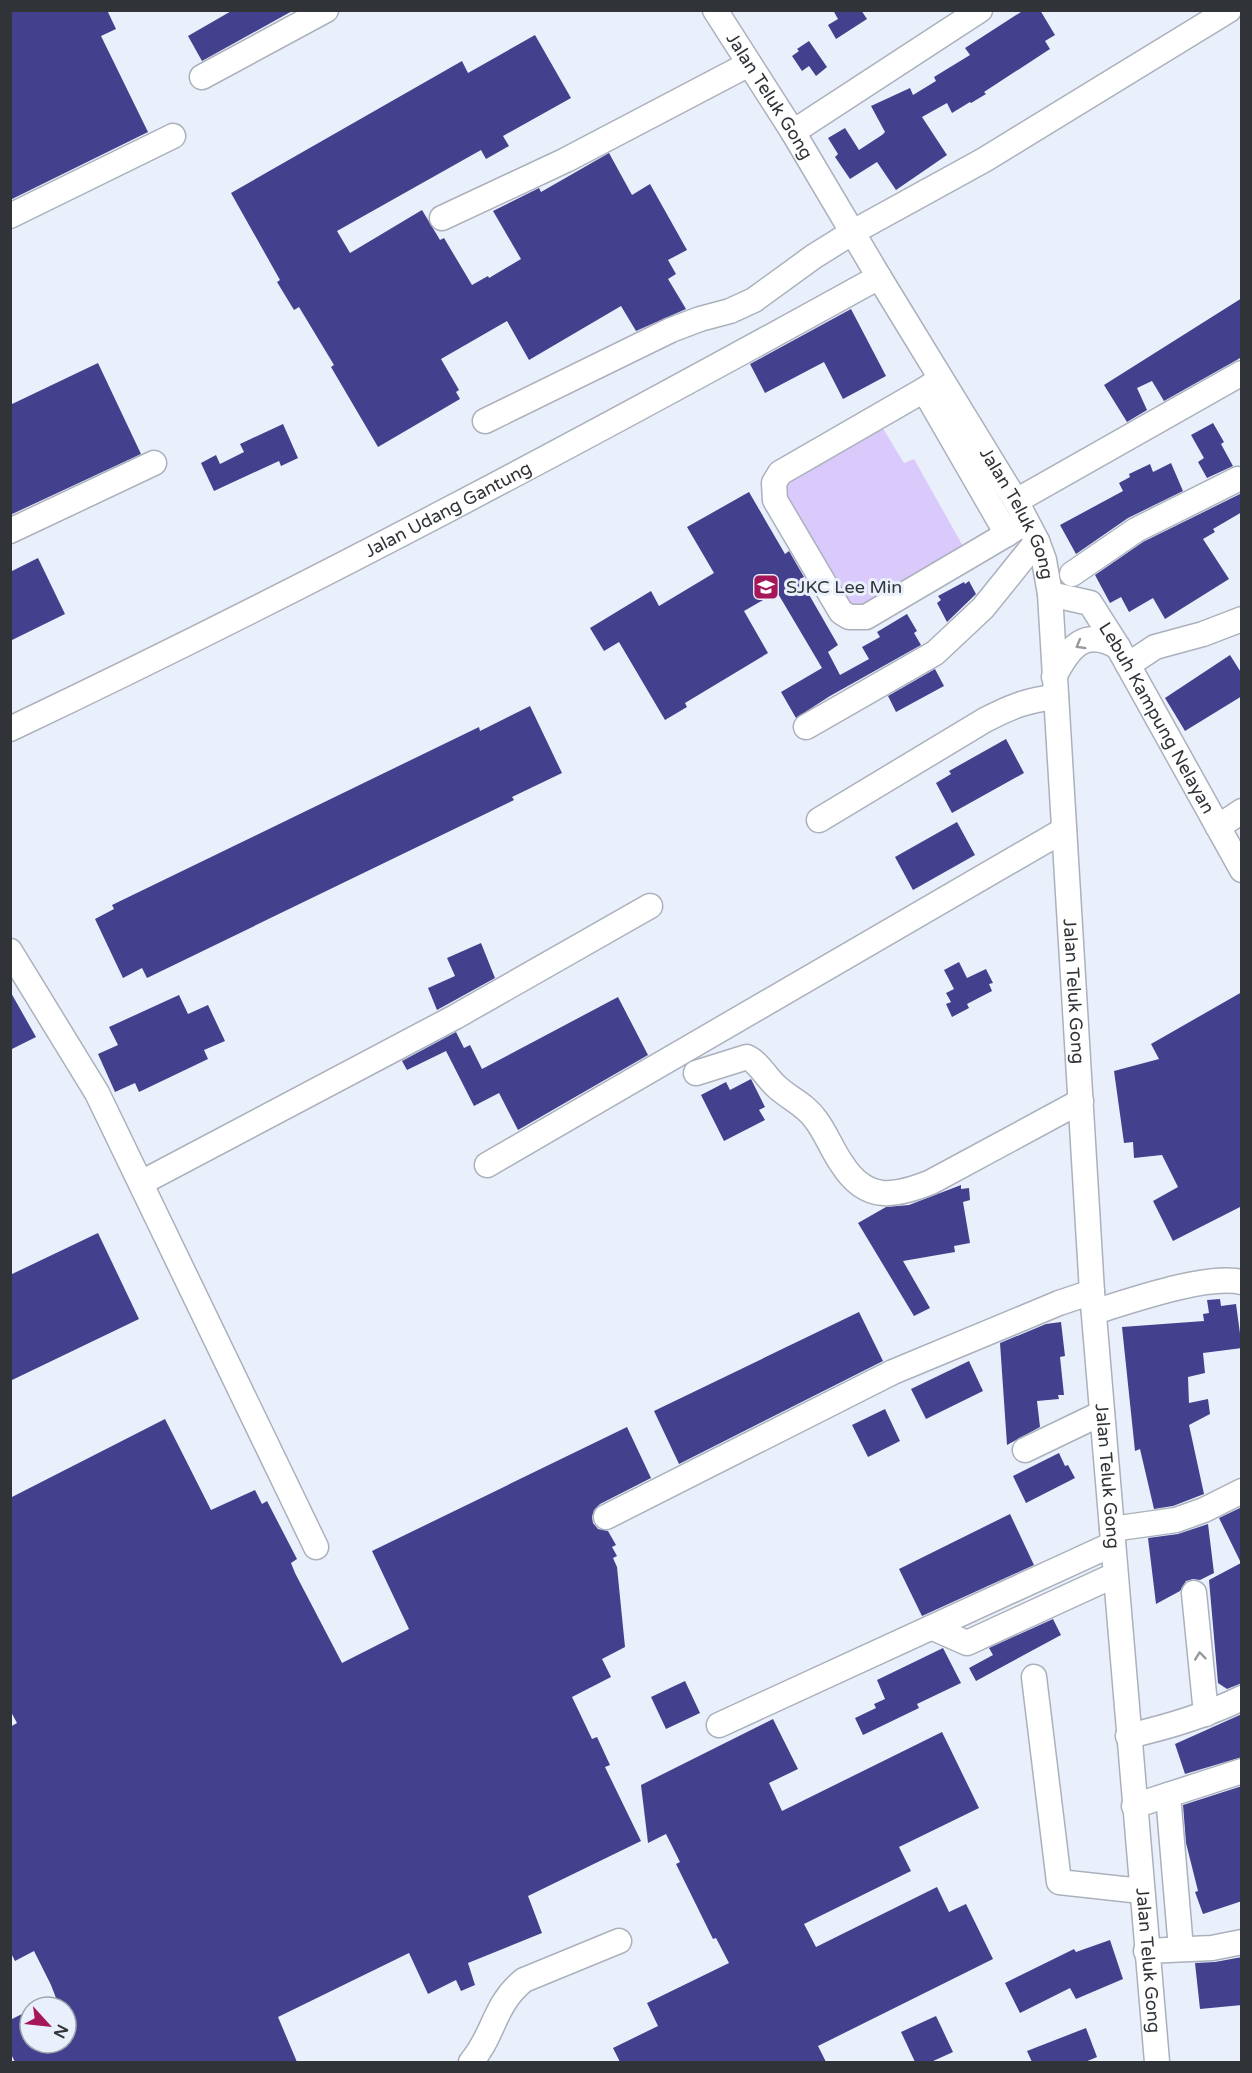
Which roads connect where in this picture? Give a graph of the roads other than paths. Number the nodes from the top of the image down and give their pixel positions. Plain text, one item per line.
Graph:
1 (326, 10) edge
2 (715, 10) edge
3 (980, 10) edge
4 (1229, 10) edge
5 (749, 64) junction
6 (202, 77) dead end
7 (794, 132) junction
8 (173, 136) dead end
9 (10, 216) edge
10 (442, 218) dead end
11 (853, 232) junction
12 (879, 278) junction
13 (1242, 373) edge
14 (933, 384) junction
15 (485, 421) dead end
16 (154, 462) dead end
17 (1238, 479) dead end
18 (1023, 525) junction
19 (10, 531) edge
20 (1072, 574) junction
21 (1050, 594) junction
22 (1090, 603) junction
23 (1242, 619) edge
24 (1123, 656) junction
25 (1055, 687) junction
26 (806, 727) dead end
27 (10, 729) edge
28 (1242, 811) edge
29 (819, 820) dead end
30 (1218, 827) junction
31 (1064, 830) junction
32 (1242, 870) edge
33 (650, 906) dead end
34 (10, 951) edge
35 (696, 1073) dead end
36 (1081, 1101) junction
37 (487, 1165) dead end
38 (141, 1183) junction
39 (1242, 1282) edge
40 (1093, 1302) junction
41 (1102, 1413) junction
42 (1025, 1450) dead end
43 (1242, 1491) edge
44 (606, 1516) dead end
45 (1112, 1536) junction
46 (316, 1547) dead end
47 (1115, 1575) junction
48 (1194, 1593) dead end
49 (933, 1628) junction
50 (1034, 1677) dead end
51 (1242, 1698) edge
52 (1206, 1714) junction
53 (719, 1725) dead end
54 (1128, 1736) junction
55 (1242, 1771) edge
56 (1168, 1795) junction
57 (1134, 1806) junction
58 (1141, 1891) junction
59 (619, 1941) dead end
60 (1242, 1942) edge
61 (1181, 1949) junction
62 (1146, 1951) junction
63 (471, 2062) edge
64 (1157, 2062) edge

1 - 6 street
2 - 5 street, Jalan Teluk Gong
3 - 7 street
4 - 11 street
5 - 7 street, Jalan Teluk Gong
5 - 10 street
7 - 11 street, Jalan Teluk Gong
8 - 9 street
11 - 12 street, Jalan Teluk Gong
11 - 15 street
12 - 14 street, Jalan Teluk Gong
12 - 27 street, Jalan Udang Gantung
13 - 18 street
14 - 18 street, Jalan Teluk Gong
14 - 18 street
14 - 18 street
16 - 19 street
17 - 20 street
18 - 20 street
18 - 21 street, Jalan Teluk Gong
18 - 26 street
20 - 22 street
21 - 22 street, Lebuh Kampung Nelayan
21 - 25 street, Jalan Teluk Gong
22 - 24 street, Lebuh Kampung Nelayan
23 - 24 street
24 -> 25 street
24 - 30 street, Lebuh Kampung Nelayan
25 - 29 street
25 - 31 street, Jalan Teluk Gong
28 - 30 street
30 - 32 street, Lebuh Kampung Nelayan
31 - 36 street, Jalan Teluk Gong
31 - 37 street
33 - 38 street
34 - 38 street
35 - 36 street
36 - 40 street, Jalan Teluk Gong
38 - 46 street
39 - 40 street
40 - 41 street, Jalan Teluk Gong
40 - 44 street
41 - 42 street
41 - 45 street, Jalan Teluk Gong
43 - 45 street
45 - 47 street, Jalan Teluk Gong
45 - 49 street
47 - 49 street
47 - 54 street, Jalan Teluk Gong
52 -> 48 street
49 - 53 street
50 - 58 street
51 - 52 street
52 - 54 street
54 - 57 street, Jalan Teluk Gong
55 - 56 street
56 - 57 street
56 - 61 street
57 - 58 street, Jalan Teluk Gong
58 - 62 street, Jalan Teluk Gong
59 - 63 street
60 - 61 street
61 - 62 street
62 - 64 street, Jalan Teluk Gong

